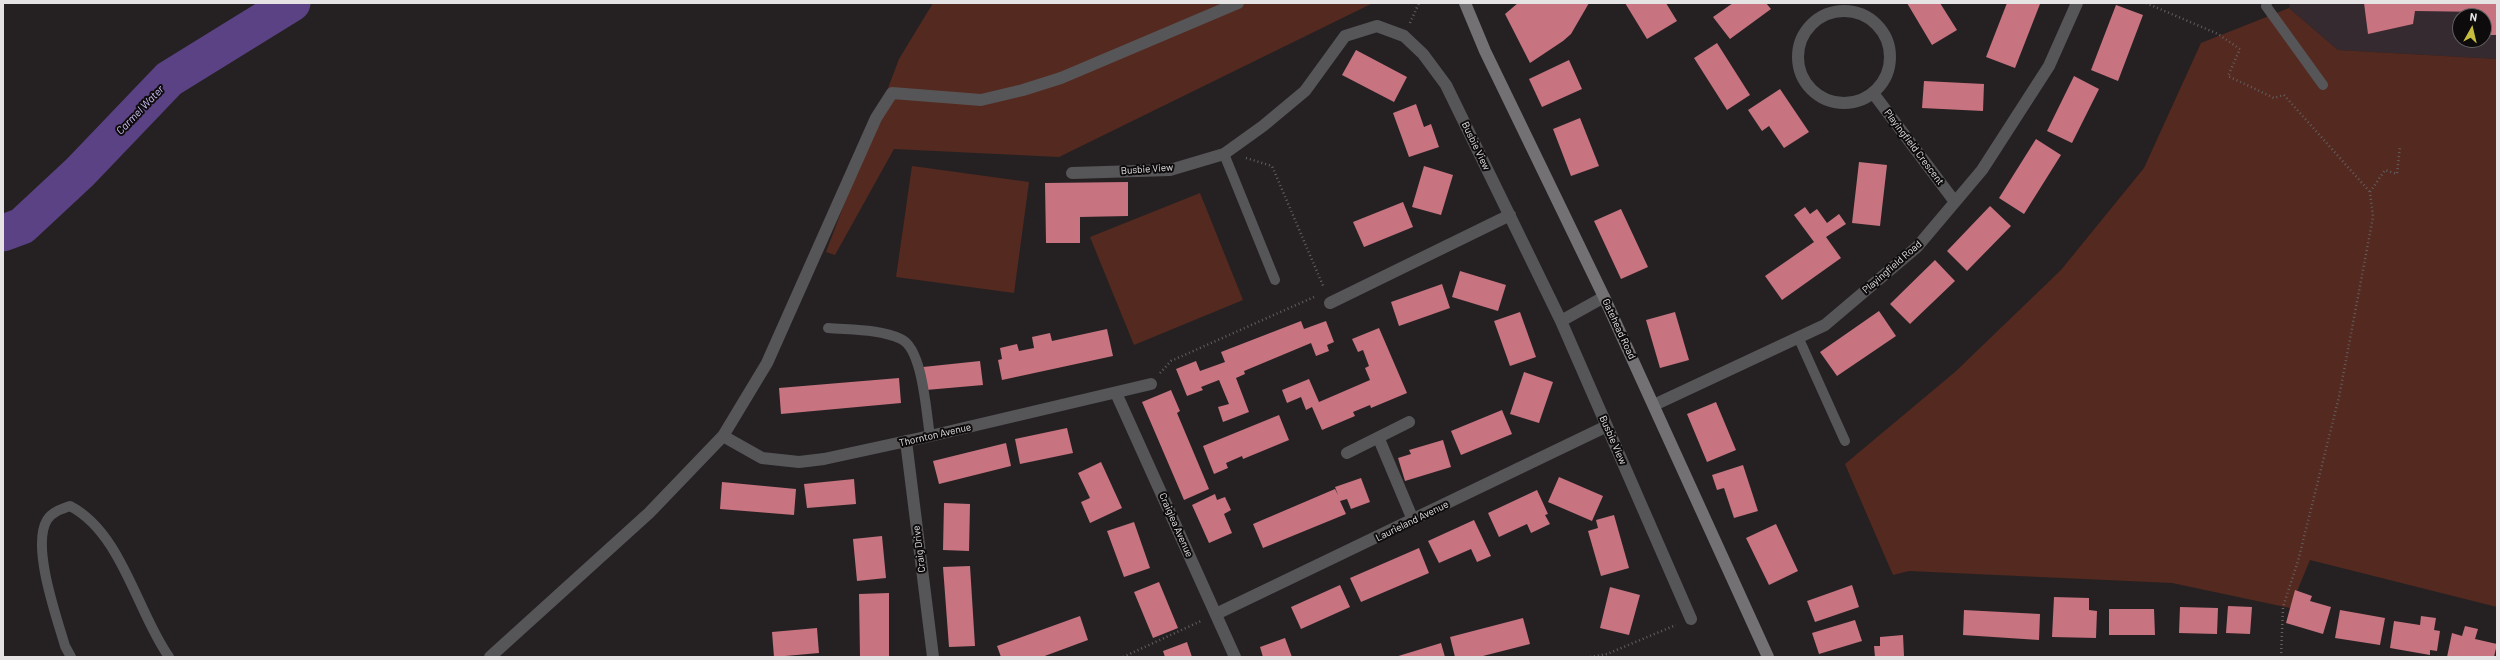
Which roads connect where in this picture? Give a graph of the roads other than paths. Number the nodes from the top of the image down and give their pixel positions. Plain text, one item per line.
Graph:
1 (1238, 3) edge
2 (1465, 3) edge
3 (2077, 3) edge
4 (2266, 3) edge
5 (2323, 85) dead end
6 (1873, 93) junction
7 (1226, 153) junction
8 (1072, 173) dead end
9 (1956, 202) junction
10 (1510, 215) junction
11 (1275, 280) dead end
12 (1604, 297) junction
13 (1330, 303) road end
14 (1561, 321) junction
15 (828, 328) dead end
16 (1798, 339) junction
17 (1151, 384) road end
18 (1116, 393) junction
19 (1654, 405) junction
20 (1409, 422) dead end
21 (1607, 426) junction
22 (723, 436) junction
23 (930, 436) junction
24 (1379, 439) junction
25 (1845, 441) dead end
26 (906, 442) junction
27 (1347, 453) dead end
28 (1413, 520) junction
29 (1216, 614) junction
30 (1691, 619) road end
31 (71, 657) edge
32 (169, 657) edge
33 (490, 657) edge
34 (933, 657) edge
35 (1235, 657) edge
36 (1768, 657) edge

1 - 22 street
2 - 12 main road, Gatehead Road
3 - 9 street, Playingfield Road
4 - 5 lane
6 - 6 street
6 - 9 street, Playingfield Crescent
7 - 8 street, Busbie View
7 - 10 street, Busbie View
7 - 11 lane
9 - 16 street, Playingfield Road
10 - 13 street
10 - 14 street, Busbie View
12 - 14 street
12 - 19 main road, Gatehead Road
14 - 21 street, Busbie View
15 - 23 lane
16 - 19 street, Playingfield Road
16 - 25 lane
17 - 18 street, Thornton Avenue
18 - 23 street, Thornton Avenue
18 - 29 street, Craiglea Avenue
19 - 36 main road, Gatehead Road
20 - 24 street
21 - 28 street, Laurieland Avenue
21 - 30 street, Busbie View
22 - 26 street, Thornton Avenue
22 - 33 street
23 - 26 street, Thornton Avenue
24 - 27 street
24 - 28 street
26 - 34 street, Craig Drive
28 - 29 street, Laurieland Avenue
29 - 35 street, Craiglea Avenue
31 - 32 lane

